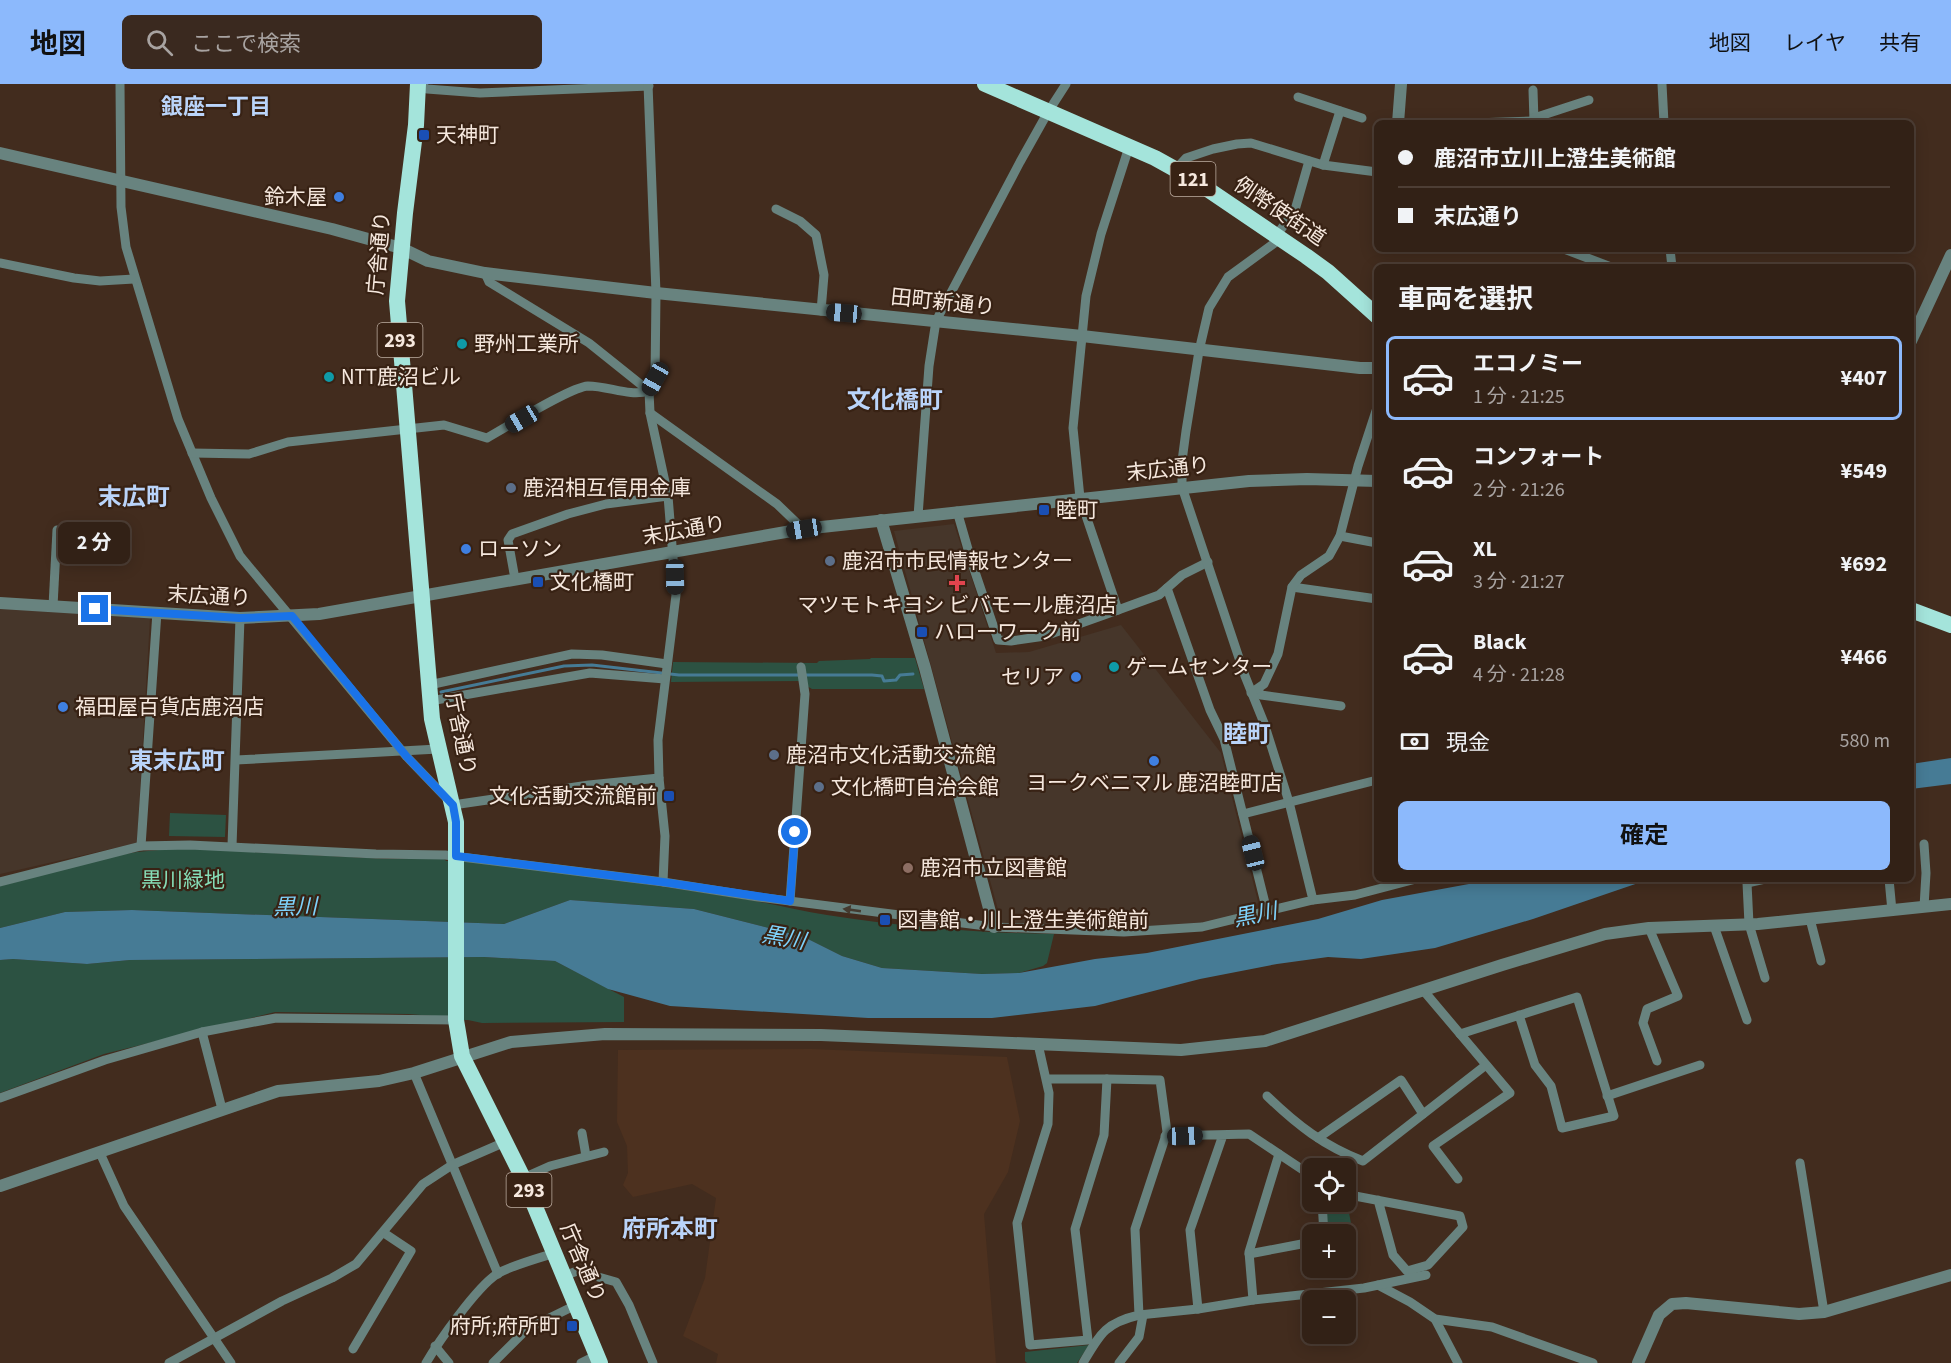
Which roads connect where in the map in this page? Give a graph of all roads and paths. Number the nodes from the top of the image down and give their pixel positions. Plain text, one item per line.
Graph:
1 (120, 84) edge
2 (419, 84) edge
3 (985, 84) edge
4 (1066, 84) edge
5 (1401, 84) edge
6 (1662, 84) edge
7 (649, 85) edge
8 (1533, 90) dead end
9 (1298, 97) dead end
10 (1589, 100) dead end
11 (1340, 111) junction
12 (1048, 112) junction
13 (1362, 118) dead end
14 (1398, 120) edge
15 (1534, 120) edge
16 (1537, 120) edge
17 (1664, 120) edge
18 (1129, 147) junction
19 (0, 153) edge
20 (1309, 161) junction
21 (1323, 165) junction
22 (1176, 169) junction
23 (1374, 172) edge
24 (120, 181) junction
25 (776, 209) dead end
26 (1278, 237) junction
27 (401, 248) junction
28 (1572, 252) edge
29 (1951, 255) edge
30 (0, 263) edge
31 (1603, 264) edge
32 (485, 273) junction
33 (134, 279) junction
34 (656, 293) junction
35 (821, 310) junction
36 (1374, 313) edge
37 (936, 321) junction
38 (1914, 335) edge
39 (1082, 336) junction
40 (1199, 351) junction
41 (1374, 368) edge
42 (648, 391) junction
43 (650, 413) junction
44 (1374, 417) edge
45 (408, 430) junction
46 (192, 453) junction
47 (1356, 480) junction
48 (1374, 481) edge
49 (1182, 487) junction
50 (668, 496) junction
51 (1080, 498) junction
52 (957, 511) junction
53 (918, 516) junction
54 (881, 520) junction
55 (804, 529) junction
56 (57, 530) dead end
57 (1340, 536) junction
58 (1374, 542) edge
59 (673, 551) junction
60 (1208, 562) junction
61 (515, 579) junction
62 (1292, 587) junction
63 (1167, 588) junction
64 (422, 596) junction
65 (1374, 599) edge
66 (0, 603) edge
67 (53, 606) junction
68 (1118, 610) junction
69 (1914, 611) edge
70 (157, 612) junction
71 (292, 616) junction
72 (240, 618) junction
73 (1951, 625) edge
74 (667, 664) junction
75 (801, 667) dead end
76 (665, 679) junction
77 (1254, 691) junction
78 (430, 693) junction
79 (1341, 706) dead end
80 (438, 749) junction
81 (402, 751) junction
82 (236, 759) junction
83 (659, 778) junction
84 (1374, 781) edge
85 (1289, 802) junction
86 (453, 805) junction
87 (1243, 814) junction
88 (1924, 844) dead end
89 (141, 846) junction
90 (231, 846) junction
91 (456, 858) junction
92 (0, 882) edge
93 (663, 882) junction
94 (1405, 882) edge
95 (1752, 882) edge
96 (1889, 882) edge
97 (1313, 900) junction
98 (790, 901) junction
99 (1951, 903) edge
100 (1924, 907) junction
101 (1267, 911) junction
102 (1892, 911) junction
103 (1810, 919) junction
104 (1749, 924) junction
105 (1714, 926) junction
106 (994, 927) junction
107 (1649, 928) junction
108 (1821, 961) dead end
109 (1765, 978) dead end
110 (1423, 990) junction
111 (1519, 1015) junction
112 (456, 1020) junction
113 (1747, 1020) dead end
114 (202, 1032) junction
115 (1460, 1034) junction
116 (1038, 1044) junction
117 (462, 1056) junction
118 (1657, 1061) dead end
119 (1486, 1065) junction
120 (1700, 1065) dead end
121 (414, 1073) junction
122 (1046, 1079) junction
123 (1107, 1079) junction
124 (1607, 1095) junction
125 (1267, 1096) dead end
126 (0, 1098) edge
127 (222, 1109) junction
128 (1424, 1114) junction
129 (582, 1133) dead end
130 (1223, 1135) junction
131 (1165, 1136) junction
132 (1318, 1138) junction
133 (505, 1142) junction
134 (100, 1153) junction
135 (1279, 1154) junction
136 (586, 1156) junction
137 (601, 1156) dead end
138 (1800, 1163) dead end
139 (452, 1165) junction
140 (1302, 1169) edge
141 (523, 1178) junction
142 (1458, 1179) dead end
143 (0, 1186) edge
144 (1356, 1194) edge
145 (1378, 1200) junction
146 (384, 1233) junction
147 (1302, 1244) edge
148 (555, 1253) junction
149 (1249, 1254) junction
150 (498, 1274) junction
151 (1426, 1275) dead end
152 (1951, 1275) edge
153 (564, 1276) junction
154 (1378, 1285) junction
155 (1253, 1300) junction
156 (576, 1305) junction
157 (1198, 1309) junction
158 (1824, 1312) junction
159 (1141, 1315) junction
160 (1436, 1319) junction
161 (215, 1339) junction
162 (435, 1346) junction
163 (353, 1349) dead end
164 (599, 1359) edge
165 (169, 1363) edge
166 (231, 1363) edge
167 (426, 1363) edge
168 (449, 1363) edge
169 (493, 1363) edge
170 (581, 1363) edge
171 (653, 1363) edge
172 (1083, 1363) edge
173 (1119, 1363) edge
174 (1458, 1363) edge
175 (1593, 1363) edge
176 (1638, 1363) edge

1 - 24 street
2 - 7 street
2 - 27 highway, 庁舎通り / 293
3 - 12 highway, 例幣使街道 / 121
4 - 12 street
5 - 14 street
6 - 17 street
7 - 34 street
8 - 15 street
9 - 11 street
10 - 16 street
11 - 13 street
11 - 21 street
12 - 18 highway, 例幣使街道 / 121
12 - 37 street
18 - 22 highway, 例幣使街道 / 121
18 - 39 street
19 - 24 street, 田町新通り
20 - 21 street
20 - 22 street
20 - 26 street
21 - 23 street
22 - 26 highway, 例幣使街道 / 121
24 - 27 street, 田町新通り
24 - 33 street
25 - 35 street
26 - 36 highway, 例幣使街道 / 121
26 - 40 street
27 - 32 street, 田町新通り
27 - 45 highway, 庁舎通り / 293
28 - 31 street
29 - 38 street
30 - 33 street
32 - 34 street, 田町新通り
32 - 42 street
33 - 46 street
34 - 35 street, 田町新通り
34 - 42 street
35 - 37 street, 田町新通り
37 - 39 street, 田町新通り
37 - 53 street
39 - 40 street, 田町新通り
39 - 51 street
40 - 41 street, 田町新通り
40 - 49 street
42 - 43 street
42 - 45 street
43 - 50 street
43 - 55 street
44 - 47 street
45 - 46 street
45 - 64 highway, 庁舎通り / 293
46 - 71 street
47 - 48 street, 末広通り
47 - 49 street, 末広通り
47 - 57 street
49 - 51 street, 末広通り
49 - 60 street
50 - 59 street
50 - 61 street
51 - 52 street, 末広通り
51 - 68 street
52 - 53 street, 末広通り
52 - 68 street
53 - 54 street, 末広通り
54 - 55 street, 末広通り
54 - 106 street
55 - 59 street, 末広通り
56 - 67 street
57 - 58 street
57 - 62 street
59 - 61 street, 末広通り
59 - 74 street
60 - 63 street
60 - 77 street
61 - 64 street, 末広通り
62 - 65 street
62 - 77 street
63 - 68 street
63 - 87 street
64 - 71 street, 末広通り
64 - 78 highway, 庁舎通り / 293
66 - 67 street, 末広通り
67 - 70 street, 末広通り
69 - 73 highway
70 - 72 street, 末広通り
70 - 89 street
71 - 72 street, 末広通り
71 - 81 street
72 - 82 street
74 - 76 street
74 - 78 street
75 - 98 street
76 - 78 street
76 - 83 street
77 - 79 street
77 - 85 street
78 - 80 highway, 庁舎通り / 293
80 - 81 street
80 - 86 highway, 庁舎通り / 293
81 - 82 street
81 - 86 street
82 - 90 street
83 - 86 street
83 - 93 street
84 - 85 street
85 - 87 street
85 - 97 street
86 - 91 highway, 庁舎通り / 293
87 - 101 street
88 - 100 street
89 - 90 street
89 - 92 street
90 - 91 street
91 - 93 street
91 - 112 highway, 庁舎通り / 293
93 - 98 street
94 - 97 street
95 - 104 street
96 - 102 street
97 - 101 street
106 -> 98 street
99 - 100 street
100 - 102 street
101 - 106 street
102 - 103 street
103 - 104 street
103 - 108 street
104 - 105 street
104 - 109 street
105 - 107 street
105 - 113 street
107 - 110 street
107 - 118 street
110 - 115 street
110 - 116 street
111 - 115 street
111 - 124 street
111 - 124 street
112 - 114 street
112 - 117 highway, 庁舎通り / 293
114 - 126 street
114 - 127 street
115 - 119 street
116 - 117 street
116 - 122 street
117 - 121 street
117 - 133 highway, 庁舎通り / 293
119 - 128 street
119 - 142 street
120 - 124 street
121 - 127 street
121 - 139 street
122 - 123 street
122 - 123 street
123 - 131 street
125 - 132 street
127 - 134 street
128 - 132 street
128 - 132 street
129 - 136 street
130 - 131 street
130 - 135 street
130 - 157 street
131 - 159 street
133 - 139 street
133 - 141 highway, 庁舎通り / 293
134 - 143 street
134 - 161 street
135 - 140 street
135 - 149 street
136 - 137 street
136 - 141 street
138 - 158 street
139 - 146 street
139 - 150 street
141 - 148 highway, 庁舎通り / 293
144 - 145 street
145 - 145 street
146 - 161 street
146 - 163 street
147 - 149 street
148 - 150 street
148 - 153 highway, 庁舎通り / 293
149 - 155 street
150 - 162 street
151 - 154 street
152 - 158 street
153 - 156 highway, 庁舎通り / 293
153 - 171 street
154 - 155 street
154 - 160 street
155 - 157 street
156 - 164 highway, 庁舎通り / 293
156 - 169 street
157 - 159 street
158 - 176 street
159 - 172 street
159 - 173 street
160 - 174 street
160 - 175 street
161 - 165 street
161 - 166 street
162 - 167 street
162 - 168 street
164 - 170 street

